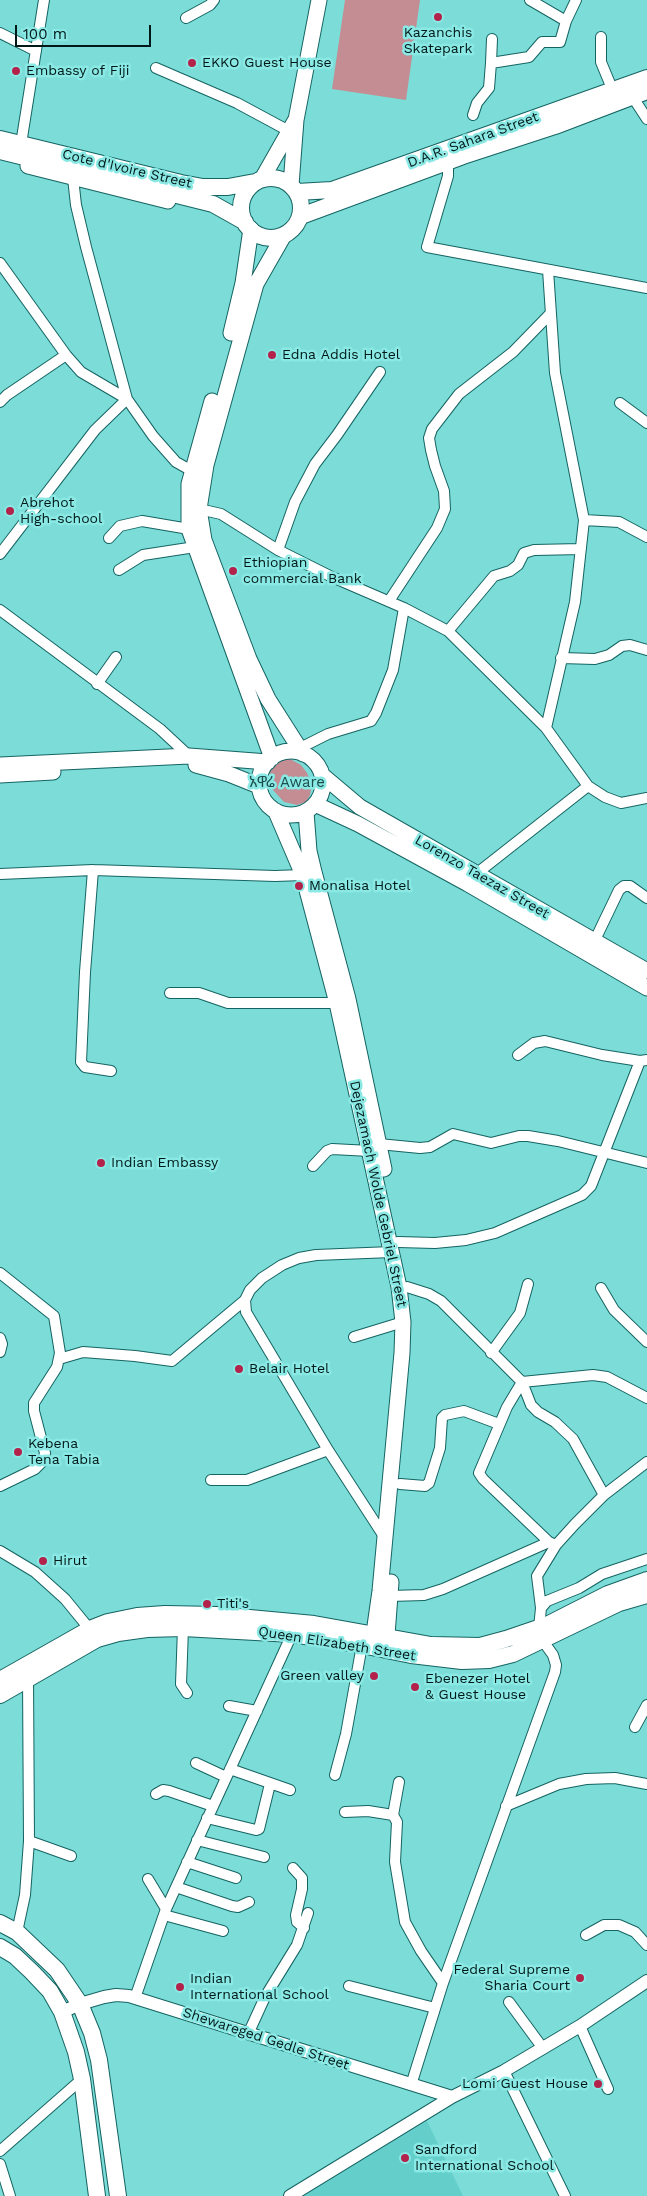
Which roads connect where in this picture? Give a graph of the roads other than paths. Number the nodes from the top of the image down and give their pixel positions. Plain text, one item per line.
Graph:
1 (44, 0) edge
2 (214, 0) edge
3 (319, 0) edge
4 (530, 0) edge
5 (576, 0) edge
6 (186, 18) dead end
7 (566, 21) junction
8 (0, 33) edge
9 (601, 37) dead end
10 (492, 39) dead end
11 (36, 51) junction
12 (491, 63) junction
13 (156, 68) dead end
14 (647, 78) edge
15 (614, 91) junction
16 (640, 93) edge
17 (473, 115) dead end
18 (647, 119) edge
19 (292, 126) junction
20 (0, 139) edge
21 (21, 144) junction
22 (0, 151) edge
23 (0, 159) edge
24 (448, 161) junction
25 (73, 178) junction
26 (258, 180) junction
27 (294, 189) junction
28 (213, 204) junction
29 (300, 216) junction
30 (248, 225) junction
31 (284, 235) junction
32 (0, 263) edge
33 (548, 270) junction
34 (647, 288) edge
35 (550, 314) junction
36 (66, 356) junction
37 (380, 372) dead end
38 (127, 399) junction
39 (0, 402) edge
40 (620, 403) dead end
41 (647, 423) edge
42 (192, 471) junction
43 (199, 509) junction
44 (584, 520) junction
45 (189, 529) junction
46 (647, 537) edge
47 (109, 538) dead end
48 (195, 548) junction
49 (581, 548) junction
50 (278, 550) junction
51 (0, 554) edge
52 (119, 570) dead end
53 (389, 601) junction
54 (404, 608) junction
55 (0, 610) edge
56 (448, 631) junction
57 (647, 650) edge
58 (116, 657) dead end
59 (561, 658) junction
60 (97, 684) junction
61 (546, 728) junction
62 (301, 751) junction
63 (189, 756) junction
64 (270, 760) junction
65 (0, 765) edge
66 (0, 775) edge
67 (322, 776) junction
68 (259, 786) junction
69 (588, 786) junction
70 (647, 798) edge
71 (310, 808) junction
72 (276, 812) junction
73 (93, 870) junction
74 (0, 874) edge
75 (476, 874) junction
76 (302, 875) junction
77 (647, 898) edge
78 (594, 942) junction
79 (647, 971) edge
80 (647, 988) edge
81 (170, 993) dead end
82 (337, 1003) junction
83 (518, 1055) dead end
84 (644, 1060) edge
85 (111, 1071) dead end
86 (375, 1147) junction
87 (603, 1152) junction
88 (647, 1164) edge
89 (312, 1166) dead end
90 (395, 1247) junction
91 (0, 1273) edge
92 (528, 1284) dead end
93 (407, 1287) junction
94 (601, 1288) dead end
95 (245, 1300) junction
96 (403, 1322) junction
97 (354, 1337) dead end
98 (0, 1338) edge
99 (647, 1342) edge
100 (0, 1352) edge
101 (491, 1353) junction
102 (59, 1359) junction
103 (522, 1382) junction
104 (647, 1398) edge
105 (499, 1424) junction
106 (328, 1450) junction
107 (647, 1462) edge
108 (210, 1480) dead end
109 (400, 1484) junction
110 (0, 1486) edge
111 (604, 1496) junction
112 (384, 1538) junction
113 (553, 1544) junction
114 (0, 1550) edge
115 (647, 1559) edge
116 (647, 1580) edge
117 (647, 1595) edge
118 (390, 1596) junction
119 (541, 1608) junction
120 (183, 1628) junction
121 (94, 1634) junction
122 (292, 1634) junction
123 (541, 1634) junction
124 (376, 1642) junction
125 (28, 1677) junction
126 (0, 1680) edge
127 (186, 1693) dead end
128 (0, 1695) edge
129 (647, 1705) edge
130 (229, 1706) dead end
131 (257, 1711) junction
132 (635, 1727) dead end
133 (196, 1763) dead end
134 (228, 1773) junction
135 (335, 1774) dead end
136 (399, 1782) dead end
137 (270, 1784) junction
138 (647, 1784) edge
139 (290, 1790) dead end
140 (156, 1794) dead end
141 (213, 1806) junction
142 (506, 1806) junction
143 (345, 1812) dead end
144 (393, 1815) junction
145 (207, 1818) junction
146 (197, 1840) junction
147 (29, 1841) junction
148 (71, 1856) dead end
149 (264, 1857) dead end
150 (187, 1862) junction
151 (293, 1868) dead end
152 (236, 1878) dead end
153 (148, 1879) dead end
154 (176, 1887) junction
155 (249, 1902) dead end
156 (165, 1912) junction
157 (308, 1913) dead end
158 (0, 1923) edge
159 (304, 1928) junction
160 (223, 1931) dead end
161 (17, 1932) junction
162 (586, 1934) dead end
163 (647, 1945) edge
164 (0, 1946) edge
165 (647, 1980) edge
166 (443, 1983) junction
167 (349, 1986) dead end
168 (135, 1998) junction
169 (509, 2002) dead end
170 (80, 2004) junction
171 (435, 2008) junction
172 (62, 2012) junction
173 (580, 2026) junction
174 (249, 2032) junction
175 (542, 2047) junction
176 (504, 2071) junction
177 (82, 2078) junction
178 (411, 2085) junction
179 (608, 2089) dead end
180 (452, 2097) junction
181 (0, 2151) edge
182 (0, 2164) edge
183 (10, 2196) edge
184 (97, 2196) edge
185 (118, 2196) edge
186 (290, 2196) edge
187 (566, 2196) edge

1 - 11 street
2 - 6 street
3 - 19 main road
4 - 7 street
5 - 7 street
7 - 12 street
8 - 11 street
9 - 15 street
10 - 12 street
11 - 21 street
12 - 17 street
13 - 19 street
14 - 15 main road, D.A.R. Sahara Street
15 - 27 main road, D.A.R. Sahara Street
16 - 18 street
16 - 24 main road, D.A.R. Sahara Street
19 - 26 main road
19 - 27 main road
20 - 21 main road, Cote d'Ivoire Street
21 - 26 main road, Cote d'Ivoire Street
22 - 28 main road, Cote d'Ivoire Street
23 - 25 main road, Cote d'Ivoire Street
24 - 29 main road, D.A.R. Sahara Street
24 - 33 street
25 - 28 main road, Cote d'Ivoire Street
25 - 38 street
26 - 27 main road
26 - 30 main road
27 - 29 main road
28 - 30 main road, Cote d'Ivoire Street
29 - 31 main road
30 - 31 main road
30 - 42 main road
31 - 43 main road
32 - 36 street
33 - 34 street
33 - 35 street
35 - 44 street
35 - 53 street
36 - 38 street
36 - 39 street
37 - 50 street
38 - 42 street
38 - 51 street
40 - 41 street
42 - 45 main road
43 - 50 street
43 - 62 main road
44 - 46 street
44 - 49 street
45 - 47 street
45 - 48 main road
48 - 52 street
48 - 64 main road
49 - 56 street
49 - 59 street
50 - 53 street
53 - 54 street
54 - 56 street
54 - 62 street
55 - 60 street
56 - 61 street
57 - 59 street
58 - 60 street
59 - 61 street
60 - 63 street
61 - 69 street
62 - 64 main road
62 - 67 main road
63 - 64 main road
63 - 65 main road
64 - 68 main road
66 - 68 main road
67 - 71 main road
67 - 75 main road, Lorenzo Taezaz Street
68 - 72 main road
69 - 70 street
69 - 75 street
71 - 72 main road
71 - 80 main road, Lorenzo Taezaz Street
71 - 86 main road, Dejezamach Wolde Gebriel Street
72 - 76 main road, Dejezamach Wolde Gebriel Street
73 - 74 street
73 - 76 street
73 - 85 street
75 - 78 main road, Lorenzo Taezaz Street
76 - 82 main road, Dejezamach Wolde Gebriel Street
77 - 78 street
78 - 79 main road, Lorenzo Taezaz Street
81 - 82 street
82 - 86 main road, Dejezamach Wolde Gebriel Street
83 - 84 street
84 - 87 street
86 - 87 street
86 - 89 street
86 - 90 main road, Dejezamach Wolde Gebriel Street
87 - 88 street
87 - 90 street
90 - 93 main road, Dejezamach Wolde Gebriel Street
90 - 95 street
90 - 96 main road, Dejezamach Wolde Gebriel Street
91 - 102 street
92 - 101 street
93 - 101 street
93 - 109 main road, Dejezamach Wolde Gebriel Street
94 - 99 street
95 - 102 street
95 - 106 street
96 - 97 street
96 - 112 main road, Dejezamach Wolde Gebriel Street
98 - 100 street
101 - 103 street
102 - 110 street
103 - 104 street
103 - 105 street
103 - 111 street
105 - 109 street
105 - 113 street
106 - 108 street
106 - 112 street
107 - 111 street
109 - 118 main road, Dejezamach Wolde Gebriel Street
111 - 113 street
112 - 124 main road, Dejezamach Wolde Gebriel Street
113 - 118 street
113 - 119 street
114 - 121 street
115 - 119 street
116 - 123 main road, Queen Elizabeth Street
117 - 123 main road, Queen Elizabeth Street
118 - 124 main road, Dejezamach Wolde Gebriel Street
119 - 123 street
120 - 121 main road, Queen Elizabeth Street
120 - 122 main road, Queen Elizabeth Street
120 - 127 street
121 - 124 main road, Queen Elizabeth Street
121 - 125 main road, Queen Elizabeth Street
121 - 126 main road, Queen Elizabeth Street
122 - 124 main road, Queen Elizabeth Street
122 - 131 street
123 - 124 main road, Queen Elizabeth Street
123 - 142 street
124 - 135 street
125 - 128 main road, Queen Elizabeth Street
125 - 147 street
129 - 132 street
130 - 131 street
131 - 134 street
133 - 134 street
134 - 137 street
134 - 141 street
136 - 144 street
137 - 139 street
137 - 145 street
138 - 142 street
140 - 141 street
141 - 145 street
142 - 166 street
143 - 144 street
144 - 166 street
145 - 146 street
146 - 149 street
146 - 150 street
147 - 148 street
147 - 161 street
150 - 152 street
150 - 154 street
151 - 159 street
153 - 156 street
154 - 155 street
154 - 156 street
156 - 160 street
156 - 168 street
157 - 159 street
158 - 161 main road
159 - 174 street
161 - 170 main road
162 - 163 street
164 - 172 main road
165 - 173 street
166 - 171 street
167 - 171 street
168 - 170 street, Shewareged Gedle Street
168 - 174 street, Shewareged Gedle Street
169 - 175 street
170 - 172 street, Shewareged Gedle Street
170 - 185 main road
171 - 178 street
172 - 177 main road
173 - 175 street
173 - 179 street
174 - 178 street, Shewareged Gedle Street
175 - 176 street
176 - 180 street
176 - 187 street
177 - 181 street
177 - 184 main road
178 - 180 street, Shewareged Gedle Street
180 - 186 street
182 - 183 street

